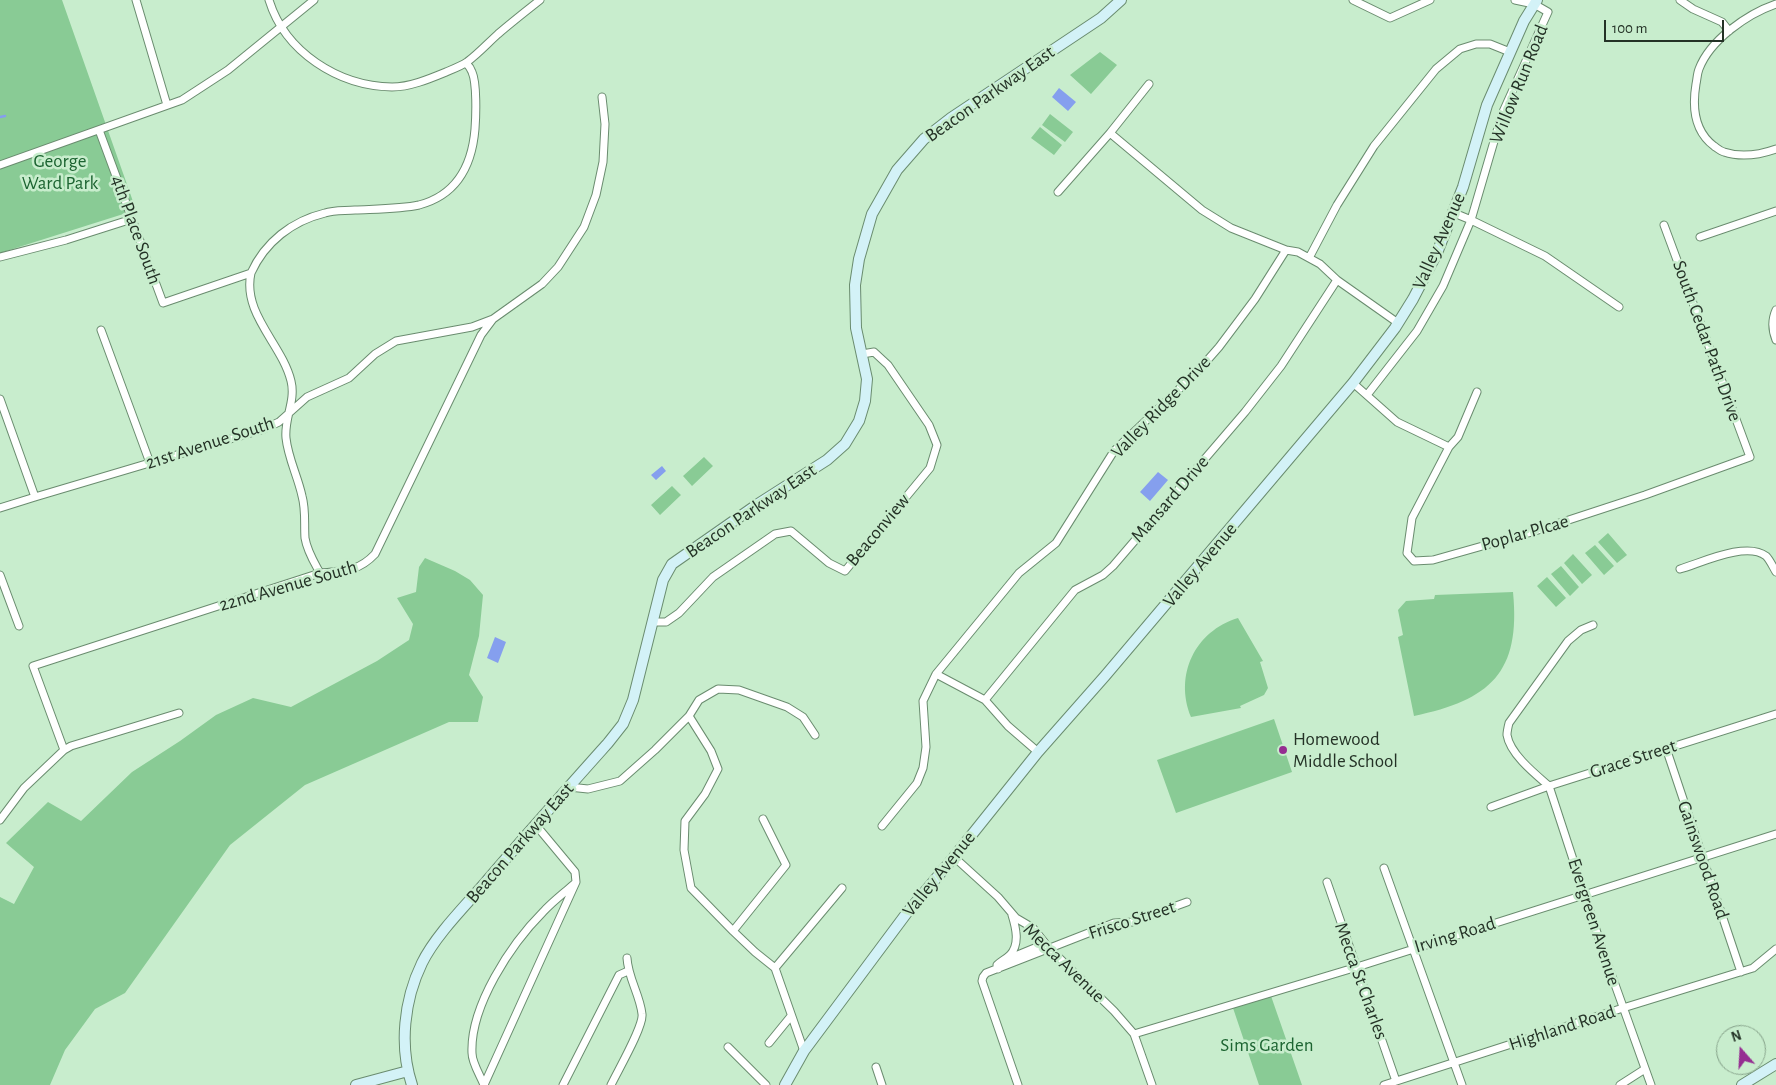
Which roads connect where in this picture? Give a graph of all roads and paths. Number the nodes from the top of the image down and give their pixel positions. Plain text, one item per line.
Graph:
1 (136, 0) edge
2 (268, 0) edge
3 (314, 0) edge
4 (540, 0) edge
5 (1121, 0) edge
6 (1353, 0) edge
7 (1430, 0) edge
8 (1515, 0) edge
9 (1680, 0) edge
10 (1536, 2) edge
11 (1776, 4) edge
12 (281, 26) junction
13 (1729, 31) junction
14 (1510, 52) junction
15 (466, 62) junction
16 (1149, 84) dead end
17 (602, 97) dead end
18 (167, 105) junction
19 (99, 130) junction
20 (1110, 133) junction
21 (1776, 149) edge
22 (0, 165) edge
23 (1058, 192) dead end
24 (1776, 212) edge
25 (1454, 213) junction
26 (132, 219) junction
27 (1471, 220) junction
28 (1664, 225) dead end
29 (1700, 237) dead end
30 (1286, 250) junction
31 (0, 257) edge
32 (1309, 258) junction
33 (251, 273) junction
34 (1337, 280) junction
35 (1619, 307) dead end
36 (1776, 310) edge
37 (493, 319) junction
38 (1398, 322) junction
39 (102, 330) dead end
40 (1776, 340) edge
41 (862, 354) junction
42 (1353, 383) junction
43 (1478, 392) dead end
44 (1367, 395) junction
45 (0, 399) edge
46 (289, 413) junction
47 (1449, 447) junction
48 (150, 463) junction
49 (1645, 495) joint
50 (35, 497) junction
51 (0, 508) edge
52 (1680, 568) dead end
53 (1776, 572) edge
54 (320, 573) junction
55 (0, 575) edge
56 (652, 622) junction
57 (1593, 625) dead end
58 (18, 626) dead end
59 (936, 674) junction
60 (985, 700) junction
61 (179, 713) dead end
62 (1776, 714) edge
63 (688, 716) junction
64 (815, 735) dead end
65 (1666, 748) junction
66 (64, 750) junction
67 (1038, 752) junction
68 (1549, 786) junction
69 (569, 787) junction
70 (1491, 807) dead end
71 (762, 819) dead end
72 (0, 820) edge
73 (535, 824) junction
74 (882, 826) dead end
75 (1776, 834) edge
76 (954, 857) junction
77 (1703, 858) junction
78 (1384, 868) dead end
79 (576, 882) junction
80 (1327, 882) dead end
81 (842, 888) dead end
82 (1585, 895) junction
83 (1187, 902) dead end
84 (1010, 911) junction
85 (733, 931) junction
86 (1049, 948) junction
87 (1414, 948) junction
88 (1776, 949) edge
89 (626, 958) dead end
90 (999, 966) junction
91 (1357, 967) junction
92 (775, 968) junction
93 (628, 970) junction
94 (1741, 972) junction
95 (1623, 1008) junction
96 (791, 1016) junction
97 (1134, 1034) junction
98 (769, 1043) dead end
99 (728, 1046) dead end
100 (804, 1051) junction
101 (1454, 1063) junction
102 (1775, 1066) edge
103 (876, 1067) dead end
104 (1645, 1069) junction
105 (408, 1071) junction
106 (1396, 1081) junction
107 (356, 1085) edge
108 (412, 1085) edge
109 (484, 1085) edge
110 (564, 1085) edge
111 (611, 1085) edge
112 (766, 1085) edge
113 (785, 1085) edge
114 (882, 1085) edge
115 (1018, 1085) edge
116 (1152, 1085) edge
117 (1384, 1085) edge
118 (1462, 1085) edge
119 (1620, 1085) edge
120 (1651, 1085) edge
121 (1742, 1085) edge

1 - 18 street
2 - 12 street
3 - 12 street
4 - 15 street
5 - 41 street, Beacon Parkway East
6 - 7 street
8 - 10 street
9 - 13 street
10 - 14 street, Valley Avenue
10 - 27 street, Willow Run Road
11 - 13 street
12 - 15 street
12 - 18 street
13 - 21 street
14 - 25 street, Valley Avenue
14 - 32 street
15 - 33 street
16 - 20 street
17 - 37 street, 21st Avenue South
18 - 19 street
19 - 22 street
19 - 26 street, 4th Place South
20 - 23 street
20 - 30 street
24 - 29 street
25 - 27 street
25 - 38 street, Valley Avenue
26 - 31 street
26 - 33 street, 4th Place South
27 - 35 street
27 - 44 street, Willow Run Road
28 - 49 street, South Cedar Path Drive
30 - 32 street
30 - 59 street, Valley Ridge Drive
32 - 34 street
33 - 46 street
34 - 38 street
34 - 60 street, Mansard Drive
36 - 40 street
37 - 46 street, 21st Avenue South
37 - 54 street, 22nd Avenue South
38 - 42 street, Valley Avenue
39 - 48 street
41 - 56 street, Beacon Parkway East
41 - 56 street, Beaconview
42 - 44 street
42 - 67 street, Valley Avenue
43 - 47 street
44 - 47 street
45 - 50 street
46 - 48 street, 21st Avenue South
46 - 54 street
47 - 49 street, Poplar Plcae
48 - 50 street, 21st Avenue South
50 - 51 street, 21st Avenue South
52 - 53 street
54 - 66 street, 22nd Avenue South
55 - 58 street
56 - 69 street, Beacon Parkway East
57 - 68 street
59 - 60 street
59 - 74 street, Valley Ridge Drive
60 - 67 street
61 - 66 street
62 - 65 street, Grace Street
63 - 64 street
63 - 69 street
63 - 85 street
65 - 68 street, Grace Street
65 - 77 street, Gainswood Road
66 - 72 street
67 - 76 street, Valley Avenue
68 - 70 street, Grace Street
68 - 82 street, Evergreen Avenue
69 - 73 street, Beacon Parkway East
71 - 85 street
73 - 79 street
73 - 105 street, Beacon Parkway East
75 - 77 street, Irving Road
76 - 84 street, Mecca Avenue
76 - 100 street, Valley Avenue
77 - 82 street, Irving Road
77 - 94 street, Gainswood Road
78 - 87 street
79 - 109 street
79 - 109 street
80 - 91 street, Mecca St Charles
81 - 92 street
82 - 87 street, Irving Road
82 - 95 street, Evergreen Avenue
83 - 86 street, Frisco Street
84 - 86 street, Mecca Avenue
84 - 90 street
85 - 92 street
86 - 90 street, Frisco Street
86 - 97 street, Mecca Avenue
87 - 91 street, Irving Road
87 - 101 street
88 - 94 street, Highland Road
89 - 93 street
90 - 115 street
91 - 97 street, Irving Road
91 - 106 street, Mecca St Charles
92 - 96 street
93 - 110 street
93 - 111 street
94 - 95 street, Highland Road
95 - 101 street, Highland Road
95 - 104 street, Evergreen Avenue
96 - 98 street
96 - 100 street
97 - 116 street, Mecca Avenue
99 - 112 street
100 - 113 street, Valley Avenue
101 - 106 street, Highland Road
101 - 118 street
102 - 121 street
103 - 114 street
104 - 119 street
104 - 120 street, Evergreen Avenue
105 - 107 street
105 - 108 street, Beacon Parkway East
106 - 117 street, Highland Road

